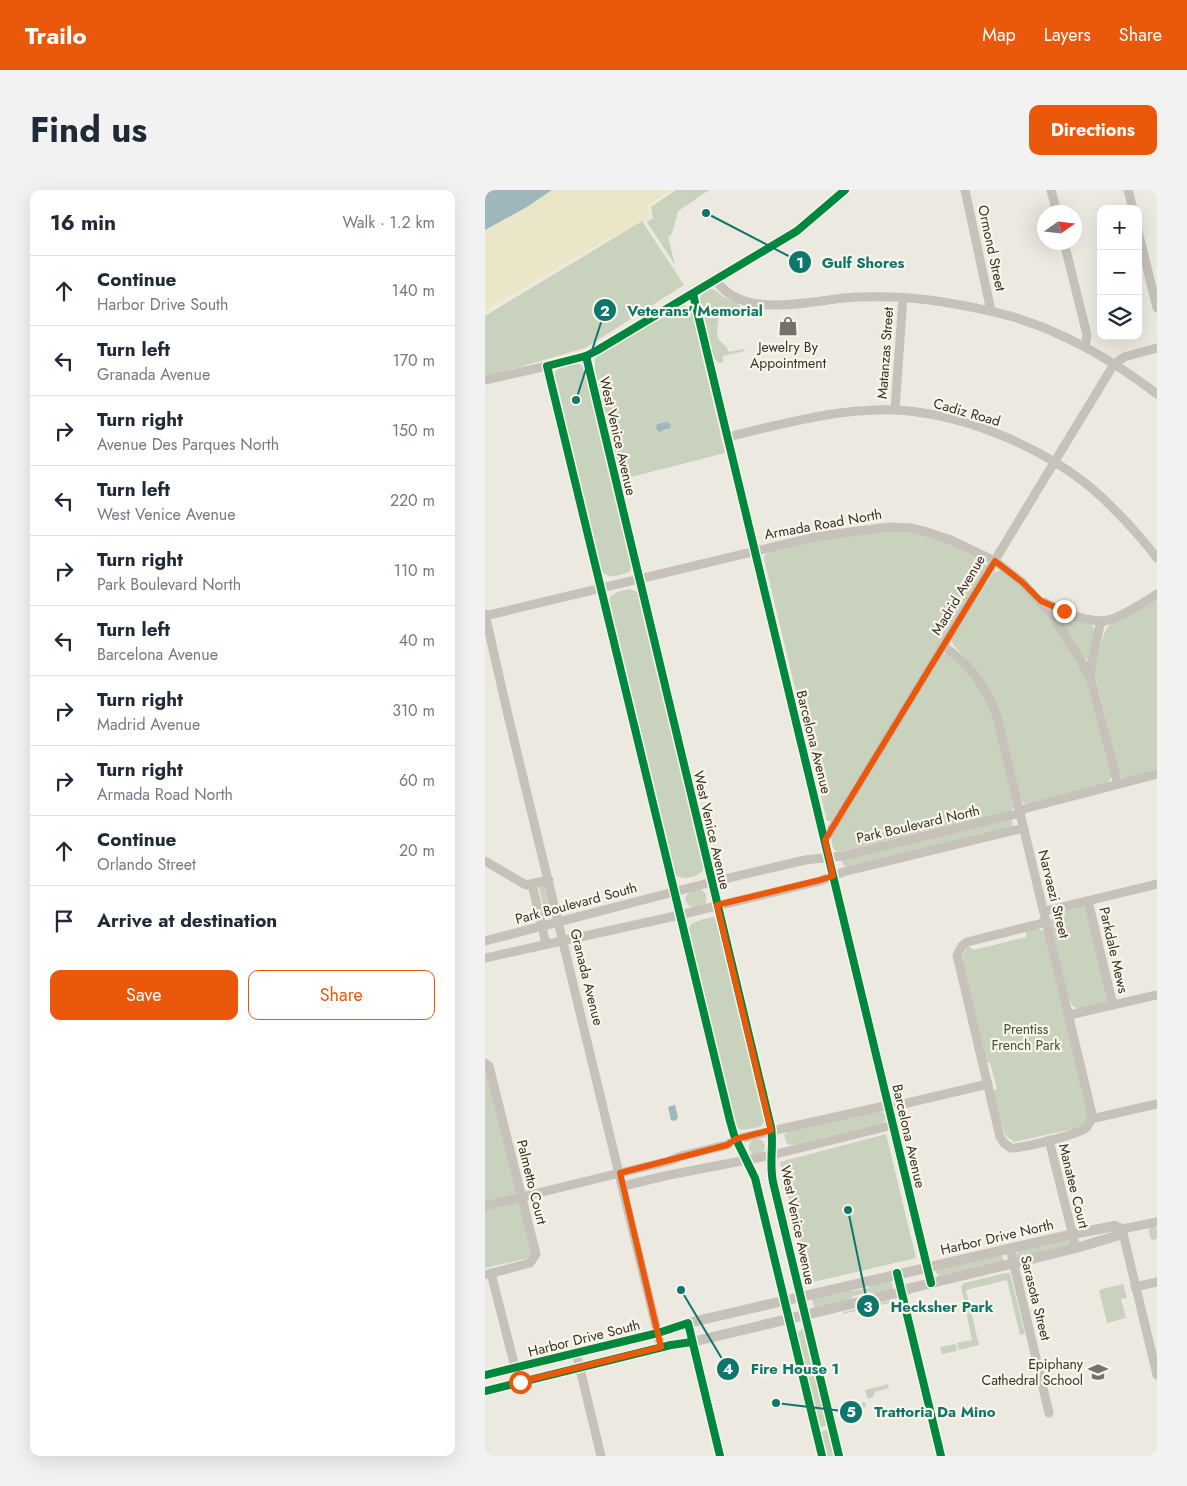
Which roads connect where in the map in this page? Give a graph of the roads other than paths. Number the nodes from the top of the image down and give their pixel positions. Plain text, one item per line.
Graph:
1 (845, 190) edge
2 (965, 190) edge
3 (1051, 190) edge
4 (1128, 190) edge
5 (1055, 205) edge
6 (1132, 205) edge
7 (1142, 247) edge
8 (1066, 250) edge
9 (716, 280) junction
10 (693, 294) junction
11 (903, 297) junction
12 (1157, 308) edge
13 (991, 311) junction
14 (1085, 346) junction
15 (1157, 348) edge
16 (586, 356) junction
17 (1114, 364) junction
18 (547, 366) junction
19 (485, 380) edge
20 (1157, 394) edge
21 (895, 410) junction
22 (728, 437) junction
23 (1055, 462) junction
24 (755, 550) junction
25 (1157, 558) edge
26 (995, 561) junction
27 (639, 579) junction
28 (601, 588) junction
29 (1157, 594) edge
30 (1041, 601) junction
31 (485, 615) edge
32 (1101, 621) junction
33 (943, 646) junction
34 (1091, 680) junction
35 (1157, 774) edge
36 (1119, 784) junction
37 (1020, 812) junction
38 (1024, 828) junction
39 (825, 840) junction
40 (829, 858) junction
41 (485, 861) edge
42 (833, 876) junction
43 (549, 880) junction
44 (712, 882) junction
45 (532, 884) junction
46 (1157, 884) edge
47 (675, 891) junction
48 (1088, 901) junction
49 (717, 905) junction
50 (1045, 912) junction
51 (680, 914) junction
52 (559, 921) junction
53 (1047, 922) junction
54 (543, 927) junction
55 (485, 941) edge
56 (564, 941) junction
57 (547, 944) junction
58 (485, 958) edge
59 (1157, 995) edge
60 (1113, 1005) junction
61 (1069, 1015) junction
62 (485, 1062) edge
63 (987, 1084) junction
64 (1157, 1104) edge
65 (889, 1105) junction
66 (1091, 1119) junction
67 (893, 1125) junction
68 (771, 1130) junction
69 (736, 1139) junction
70 (1049, 1140) junction
71 (772, 1155) junction
72 (747, 1161) junction
73 (620, 1173) junction
74 (623, 1186) junction
75 (521, 1197) junction
76 (485, 1206) edge
77 (1157, 1222) edge
78 (1122, 1231) junction
79 (1073, 1234) junction
80 (1010, 1248) junction
81 (1076, 1248) junction
82 (1014, 1263) junction
83 (927, 1267) junction
84 (488, 1274) edge
85 (897, 1274) junction
86 (1157, 1282) edge
87 (931, 1283) junction
88 (1135, 1287) junction
89 (901, 1292) junction
90 (800, 1297) junction
91 (785, 1300) junction
92 (805, 1315) junction
93 (789, 1319) junction
94 (688, 1324) junction
95 (658, 1333) junction
96 (692, 1342) junction
97 (661, 1347) junction
98 (576, 1352) junction
99 (515, 1367) junction
100 (580, 1367) junction
101 (485, 1375) edge
102 (1157, 1375) edge
103 (519, 1383) junction
104 (485, 1391) edge
105 (1049, 1413) dead end
106 (601, 1456) edge
107 (720, 1456) edge
108 (822, 1456) edge
109 (839, 1456) edge
110 (941, 1456) edge

1 - 9 street
2 - 13 street, Ormond Street
3 - 5 street
4 - 6 street
7 - 12 street
8 - 14 street
9 - 10 street
9 - 11 street
10 - 16 street
10 - 22 street, Barcelona Avenue
11 - 13 street
11 - 21 street, Matanzas Street
13 - 14 street
14 - 17 street
15 - 17 street
16 - 18 street
16 - 27 street, West Venice Avenue
17 - 20 street
17 - 23 street, Madrid Avenue
18 - 19 street
18 - 28 street
21 - 22 street, Cadiz Road
21 - 23 street, Cadiz Road
22 - 24 street, Barcelona Avenue
23 - 25 street, Cadiz Road
23 - 26 street, Madrid Avenue
24 - 26 street, Armada Road North
24 - 27 street, Armada Road North
24 - 39 street, Barcelona Avenue
26 - 30 street, Armada Road North
26 - 33 street, Madrid Avenue
27 - 28 street, Armada Road North
27 - 44 street, West Venice Avenue
28 - 31 street, Armada Road North
28 - 47 street
29 - 32 street
30 - 32 street
30 - 34 street, Armada Road North
31 - 43 street, Granada Avenue
32 - 34 street
33 - 37 street, Narvaezi Street
33 - 39 street, Madrid Avenue
34 - 36 street, Armada Road North
35 - 36 street, Park Boulevard North
36 - 37 street, Park Boulevard North
37 - 38 street, Narvaezi Street
37 - 40 street, Park Boulevard North
38 - 42 street, Park Boulevard North
38 - 50 street, Narvaezi Street
39 - 40 street, Barcelona Avenue
40 - 42 street, Barcelona Avenue
40 - 44 street, Park Boulevard North
41 - 45 street
42 - 49 street, Park Boulevard North
42 - 65 street, Barcelona Avenue
43 - 45 street
43 - 52 street, Granada Avenue
44 - 47 street, Park Boulevard North
44 - 49 street, West Venice Avenue
45 - 54 street
46 - 48 street
47 - 51 street
47 - 52 street, Park Boulevard South
48 - 50 street
48 - 60 street, Parkdale Mews
49 - 51 street, Park Boulevard North
49 - 68 street, West Venice Avenue
50 - 53 street, Narvaezi Street
51 - 56 street
51 - 69 street
52 - 54 street, Park Boulevard South
52 - 56 street, Granada Avenue
53 - 61 street, Narvaezi Street
53 - 63 street, Manatee Court
54 - 55 street, Park Boulevard South
54 - 57 street
56 - 57 street
56 - 73 street, Granada Avenue
57 - 58 street
59 - 60 street
60 - 61 street
61 - 66 street, Narvaezi Street
62 - 75 street, Palmetto Court
63 - 65 street
63 - 70 street, Manatee Court
64 - 66 street
65 - 67 street, Barcelona Avenue
65 - 68 street
66 - 70 street
67 - 71 street
67 - 83 street, Barcelona Avenue
68 - 69 street
68 - 71 street, West Venice Avenue
69 - 72 street
69 - 73 street
70 - 79 street, Manatee Court
71 - 72 street
71 - 90 street, West Venice Avenue
72 - 74 street
72 - 91 street
73 - 74 street, Granada Avenue
73 - 75 street
74 - 95 street, Granada Avenue
75 - 76 street
75 - 84 street, Palmetto Court
77 - 78 street, Harbor Drive North
78 - 79 street, Harbor Drive North
78 - 81 street, Harbor Drive North
78 - 88 street
79 - 80 street, Harbor Drive North
79 - 81 street, Manatee Court
80 - 82 street, Sarasota Street
80 - 83 street, Harbor Drive North
81 - 82 street, Harbor Drive North
82 - 87 street, Harbor Drive North
82 - 105 street, Sarasota Street
83 - 85 street, Harbor Drive North
83 - 87 street, Barcelona Avenue
84 - 99 street
85 - 89 street
85 - 90 street, Harbor Drive North
86 - 88 street
87 - 89 street, Harbor Drive North
88 - 102 street
89 - 92 street, Harbor Drive North
89 - 110 street
90 - 91 street, Harbor Drive North
90 - 92 street, West Venice Avenue
91 - 93 street
91 - 94 street, Harbor Drive South
92 - 93 street, Harbor Drive South
92 - 109 street, West Venice Avenue
93 - 96 street, Harbor Drive South
93 - 108 street
94 - 95 street, Harbor Drive South
94 - 96 street
95 - 97 street, Granada Avenue
95 - 98 street, Harbor Drive South
96 - 97 street, Harbor Drive South
96 - 107 street
97 - 100 street, Harbor Drive South
98 - 99 street, Harbor Drive South
98 - 100 street
99 - 101 street, Harbor Drive South
99 - 103 street
100 - 103 street, Harbor Drive South
100 - 106 street
103 - 104 street, Harbor Drive South

